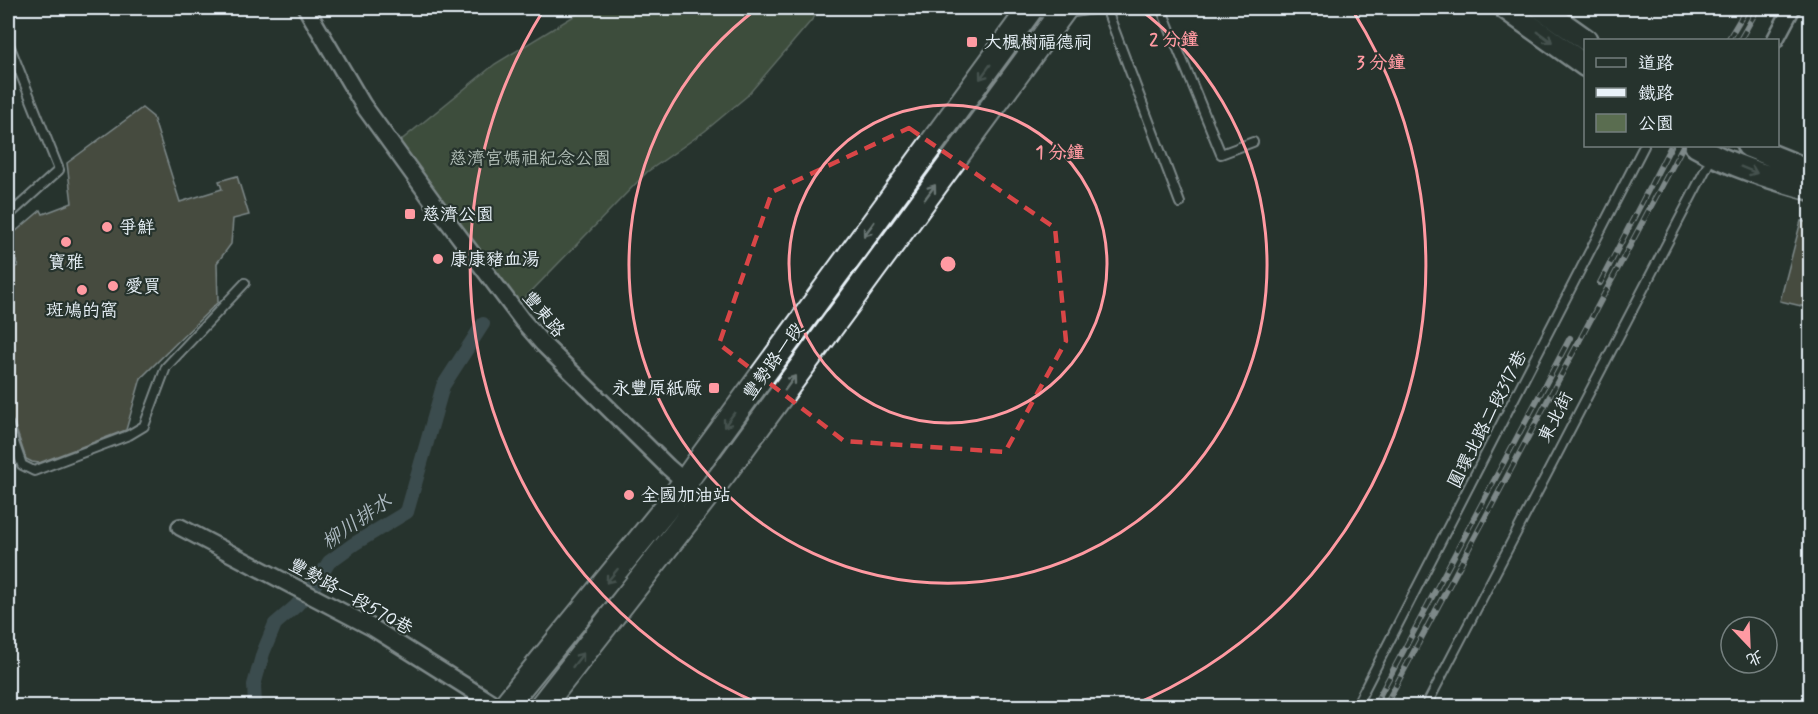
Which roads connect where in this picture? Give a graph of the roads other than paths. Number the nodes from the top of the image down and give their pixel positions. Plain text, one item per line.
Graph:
1 (306, 8) edge
2 (1099, 8) edge
3 (1106, 8) edge
4 (1161, 8) edge
5 (1505, 8) edge
6 (1541, 8) edge
7 (1792, 8) edge
8 (1021, 9) edge
9 (1062, 11) edge
10 (1585, 39) edge
11 (1776, 39) edge
12 (8, 42) edge
13 (1584, 65) edge
14 (1253, 142) dead end
15 (1643, 147) edge
16 (1750, 147) edge
17 (1709, 149) edge
18 (1810, 171) edge
19 (1810, 189) edge
20 (1180, 203) dead end
21 (8, 216) edge
22 (245, 283) dead end
23 (8, 425) edge
24 (685, 482) junction
25 (705, 498) junction
26 (180, 527) dead end
27 (497, 706) edge
28 (505, 706) edge
29 (542, 706) edge
30 (1356, 706) edge
31 (1426, 706) edge

1 - 24 street, 豐東路
2 - 9 lane
3 - 20 lane
4 - 14 lane
5 -> 13 street
6 - 10 street
7 - 11 street
8 - 9 lane
8 -> 24 main road, 豐勢路一段
25 -> 9 main road, 豐勢路一段
12 - 21 lane
15 - 30 lane, 圓環北路二段317巷
16 - 18 street
17 -> 19 street
17 - 31 lane, 東北街
22 - 23 lane
24 - 25 street, 豐東路
24 -> 28 main road, 豐勢路一段
29 -> 25 main road, 豐勢路一段
26 - 27 street, 豐勢路一段570巷

